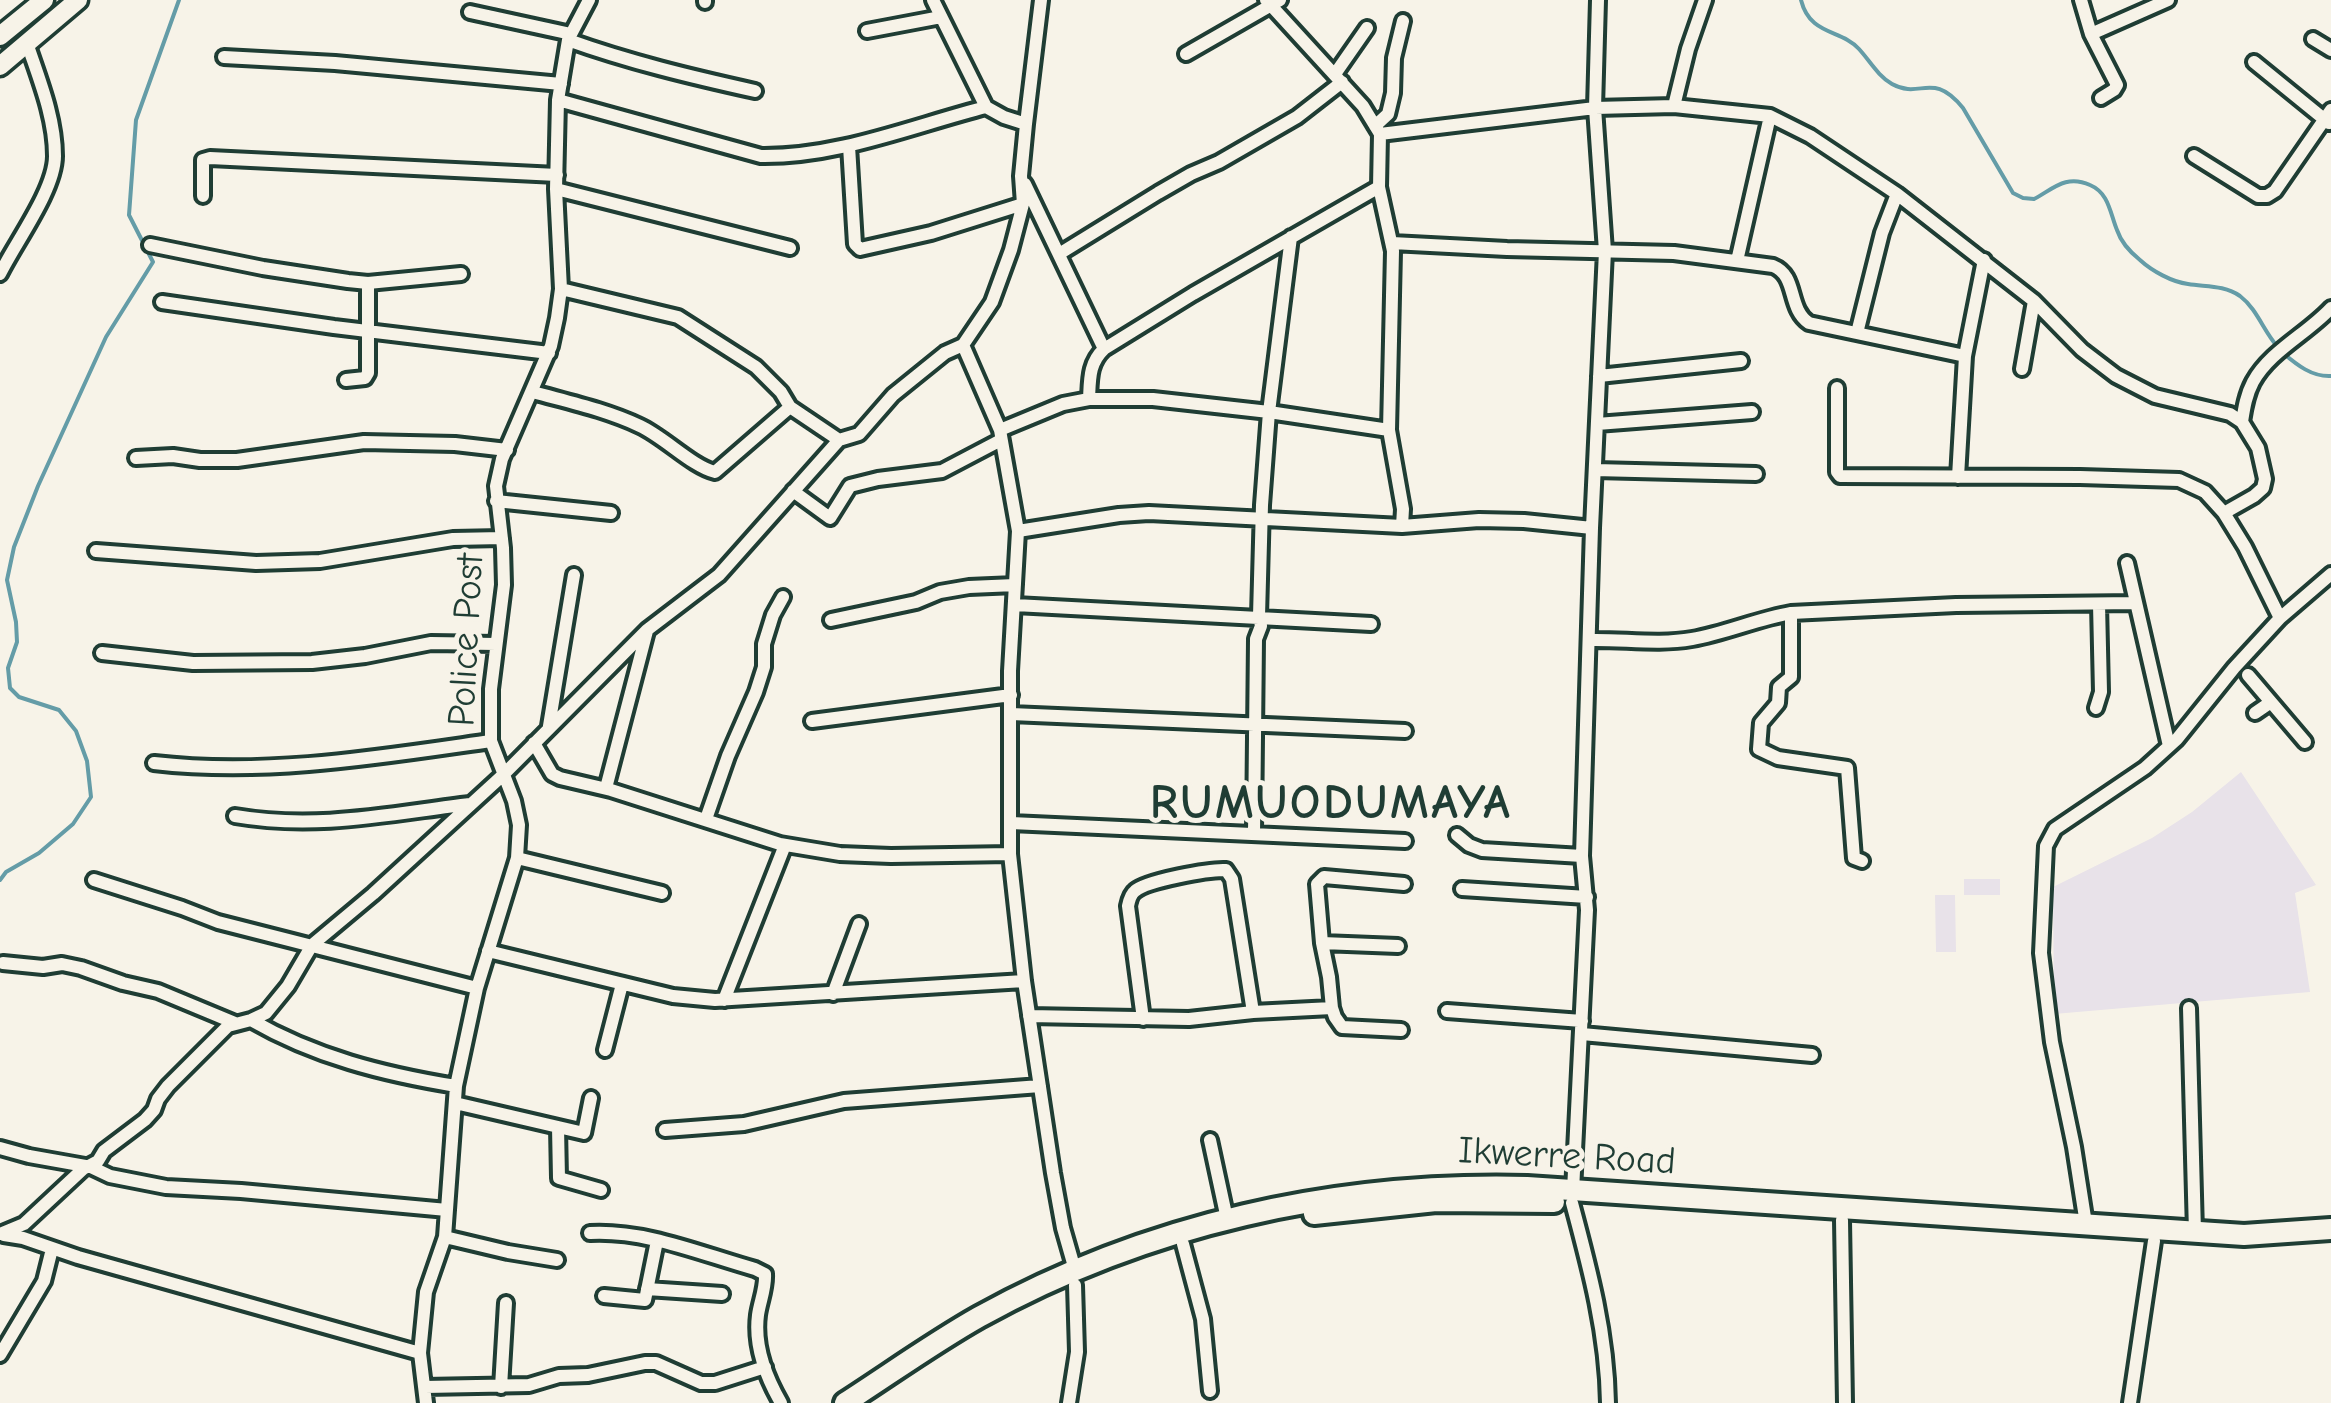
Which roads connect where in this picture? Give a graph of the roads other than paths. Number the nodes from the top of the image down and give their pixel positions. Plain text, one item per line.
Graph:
1 (44, 0) edge
2 (78, 0) edge
3 (589, 0) edge
4 (934, 0) edge
5 (1041, 0) edge
6 (1598, 0) edge
7 (1705, 0) edge
8 (2081, 0) edge
9 (2168, 0) edge
10 (1273, 2) edge
11 (470, 12) dead end
12 (940, 17) junction
13 (1403, 21) dead end
14 (1367, 28) dead end
15 (867, 31) dead end
16 (2092, 34) junction
17 (0, 36) edge
18 (570, 37) junction
19 (2313, 40) dead end
20 (27, 43) junction
21 (2331, 50) edge
22 (1186, 54) dead end
23 (224, 57) dead end
24 (2254, 62) dead end
25 (0, 66) edge
26 (1338, 78) junction
27 (560, 84) junction
28 (755, 91) dead end
29 (2101, 98) dead end
30 (558, 100) junction
31 (1674, 106) junction
32 (986, 107) junction
33 (1596, 108) junction
34 (1770, 116) junction
35 (2329, 118) edge
36 (1026, 124) junction
37 (1378, 130) junction
38 (849, 146) junction
39 (2194, 156) dead end
40 (1021, 176) junction
41 (556, 182) junction
42 (1379, 187) junction
43 (1897, 194) junction
44 (203, 196) dead end
45 (1023, 204) junction
46 (1291, 237) junction
47 (1392, 243) junction
48 (150, 244) dead end
49 (790, 248) dead end
50 (1605, 251) junction
51 (1059, 254) junction
52 (1984, 260) junction
53 (1737, 261) junction
54 (0, 274) edge
55 (461, 274) dead end
56 (368, 283) junction
57 (561, 288) junction
58 (2034, 301) junction
59 (162, 302) dead end
60 (2331, 308) edge
61 (369, 330) junction
62 (1857, 333) junction
63 (963, 345) junction
64 (1104, 348) junction
65 (548, 352) junction
66 (1965, 356) junction
67 (1741, 361) dead end
68 (2022, 368) dead end
69 (1599, 376) junction
70 (346, 380) dead end
71 (1837, 388) dead end
72 (532, 392) junction
73 (1089, 399) junction
74 (790, 407) junction
75 (1270, 412) junction
76 (1752, 412) dead end
77 (2242, 422) junction
78 (1597, 424) junction
79 (1389, 430) junction
80 (1000, 435) junction
81 (839, 440) junction
82 (507, 450) junction
83 (136, 458) dead end
84 (1595, 470) junction
85 (1756, 474) dead end
86 (1958, 476) junction
87 (793, 491) junction
88 (496, 502) junction
89 (610, 513) dead end
90 (2224, 514) junction
91 (1262, 519) junction
92 (1402, 526) junction
93 (1592, 528) junction
94 (1018, 531) junction
95 (502, 538) junction
96 (96, 551) dead end
97 (2126, 563) dead end
98 (574, 575) dead end
99 (2330, 577) edge
100 (1015, 585) junction
101 (782, 597) dead end
102 (2099, 604) junction
103 (2136, 604) junction
104 (1015, 606) junction
105 (1791, 613) junction
106 (1258, 616) junction
107 (2280, 618) junction
108 (832, 620) dead end
109 (1371, 624) dead end
110 (647, 630) junction
111 (1589, 640) junction
112 (496, 644) junction
113 (102, 653) dead end
114 (2248, 675) dead end
115 (1011, 695) junction
116 (2271, 702) junction
117 (2096, 708) dead end
118 (1011, 714) junction
119 (2256, 714) dead end
120 (812, 721) dead end
121 (1255, 725) junction
122 (549, 728) junction
123 (1405, 731) dead end
124 (491, 741) junction
125 (2305, 742) dead end
126 (534, 743) junction
127 (2169, 746) junction
128 (154, 763) dead end
129 (503, 775) junction
130 (606, 788) junction
131 (470, 804) junction
132 (235, 816) dead end
133 (706, 819) junction
134 (1012, 823) junction
135 (1254, 834) junction
136 (1458, 835) dead end
137 (1405, 841) dead end
138 (785, 845) junction
139 (1010, 854) junction
140 (1582, 856) junction
141 (517, 858) junction
142 (1862, 861) dead end
143 (94, 880) dead end
144 (1404, 884) dead end
145 (1462, 889) dead end
146 (662, 893) dead end
147 (1587, 897) junction
148 (858, 924) dead end
149 (1322, 943) junction
150 (312, 945) junction
151 (1398, 946) dead end
152 (488, 951) junction
153 (4, 964) dead end
154 (1024, 981) junction
155 (622, 984) junction
156 (477, 988) junction
157 (833, 994) junction
158 (724, 1000) junction
159 (1332, 1008) junction
160 (2189, 1008) dead end
161 (1447, 1011) dead end
162 (1253, 1012) junction
163 (1030, 1016) junction
164 (1142, 1019) junction
165 (251, 1020) junction
166 (235, 1023) junction
167 (1582, 1028) junction
168 (1401, 1030) dead end
169 (605, 1050) dead end
170 (1812, 1055) dead end
171 (456, 1086) junction
172 (1040, 1086) junction
173 (591, 1098) dead end
174 (455, 1104) junction
175 (558, 1127) junction
176 (665, 1130) dead end
177 (1210, 1140) dead end
178 (0, 1148) edge
179 (91, 1166) junction
180 (601, 1190) dead end
181 (1573, 1197) junction
182 (446, 1210) junction
183 (1228, 1219) junction
184 (1842, 1220) junction
185 (2086, 1224) junction
186 (2331, 1229) edge
187 (590, 1232) dead end
188 (2196, 1232) junction
189 (0, 1234) edge
190 (445, 1237) junction
191 (657, 1240) junction
192 (2154, 1241) junction
193 (2331, 1243) edge
194 (1183, 1244) junction
195 (52, 1249) junction
196 (557, 1260) dead end
197 (1075, 1278) junction
198 (647, 1288) junction
199 (722, 1294) dead end
200 (604, 1296) dead end
201 (506, 1303) dead end
202 (420, 1353) junction
203 (0, 1354) edge
204 (765, 1367) junction
205 (425, 1387) junction
206 (501, 1387) junction
207 (1210, 1391) dead end
208 (426, 1403) edge
209 (781, 1403) edge
210 (845, 1403) edge
211 (870, 1403) edge
212 (1069, 1403) edge
213 (1608, 1403) edge
214 (1845, 1403) edge
215 (2130, 1403) edge

1 - 17 main road
2 - 20 main road
3 - 18 street, Police Post
4 - 12 street
5 - 36 street
6 - 33 street
7 - 31 street
8 - 16 street
9 - 16 street
10 - 22 street
10 - 26 street
11 - 18 street
12 - 15 street
12 - 32 street
13 - 37 street
14 - 26 street
16 - 29 street
18 - 27 street, Police Post
18 - 28 street
19 - 21 street
20 - 25 main road
20 - 54 street
23 - 27 street
24 - 35 street
26 - 37 street
26 - 51 street
27 - 30 street, Police Post
30 - 38 street
30 - 41 street, Police Post
31 - 33 street
31 - 34 street
32 - 36 street
32 - 38 street
33 - 37 street
33 - 50 street
34 - 43 street
34 - 53 street
35 - 39 street
36 - 40 street
37 - 42 street
38 - 45 street
40 - 45 street
40 - 51 street
41 - 44 street
41 - 49 street
41 - 57 street, Police Post
42 - 46 street
42 - 47 street
43 - 52 street
43 - 62 street
45 - 63 street
46 - 64 street
46 - 75 street
47 - 50 street
47 - 79 street
48 - 56 street
50 - 53 street
50 - 69 street
51 - 64 street
52 - 58 street
52 - 66 street
53 - 62 street
55 - 56 street
56 - 61 street
57 - 65 street, Police Post
57 - 74 street
58 - 68 street
58 - 77 street
59 - 61 street
60 - 77 street
61 - 65 street
61 - 70 street
62 - 66 street
63 - 80 street
63 - 81 street
64 - 73 street
65 - 72 street, Police Post
66 - 86 street
67 - 69 street
69 - 78 street
71 - 86 street
72 - 74 street
72 - 82 street, Police Post
73 - 75 street
73 - 80 street
74 - 81 street
75 - 79 street
75 - 91 street
76 - 78 street
77 - 90 street
78 - 84 street
79 - 92 street
80 - 87 street
80 - 94 street
81 - 87 street
82 - 83 street
82 - 88 street, Police Post
84 - 85 street
84 - 93 street
86 - 90 street
87 - 110 street
88 - 89 street
88 - 95 street, Police Post
90 - 107 street
91 - 92 street
91 - 94 street
91 - 106 street
92 - 93 street
93 - 111 street
94 - 100 street
95 - 96 street
95 - 112 street, Police Post
97 - 103 street
98 - 122 street
99 - 107 street
100 - 104 street
100 - 108 street
101 - 133 street
102 - 103 street
102 - 105 street
102 - 117 street
103 - 127 street
104 - 106 street
104 - 115 street
105 - 111 street
105 - 142 street
106 - 109 street
106 - 121 street
107 - 127 street
110 - 122 street
110 - 130 street
111 - 140 street
112 - 113 street
112 - 124 street, Police Post
114 - 116 street
115 - 118 street
115 - 120 street
116 - 119 street
116 - 125 street
118 - 121 street
118 - 134 street
121 - 123 street
121 - 135 street
122 - 126 street
124 - 128 street
124 - 129 street, Police Post
126 - 129 street
126 - 130 street
127 - 185 street
129 - 131 street
129 - 141 street, Police Post
130 - 133 street
131 - 132 street
131 - 150 street
133 - 138 street
134 - 135 street
134 - 139 street
135 - 137 street
136 - 140 street
138 - 139 street
138 - 158 street
139 - 154 street
140 - 147 street
141 - 146 street
141 - 152 street, Police Post
143 - 150 street
144 - 149 street
145 - 147 street
147 - 167 street
148 - 157 street
149 - 151 street
149 - 159 street
150 - 156 street
150 - 165 street
152 - 155 street
152 - 156 street, Police Post
153 - 166 street
154 - 157 street
154 - 163 street
155 - 158 street
155 - 169 street
156 - 171 street, Police Post
157 - 158 street
159 - 162 street
159 - 168 street
160 - 188 street
161 - 167 street
162 - 164 street
162 - 164 street
163 - 164 street
163 - 172 street
165 - 166 street
165 - 171 street
166 - 179 street
167 - 170 street
167 - 181 street
171 - 174 street, Police Post
172 - 176 street
172 - 197 street
173 - 175 street
174 - 175 street
174 - 182 street, Police Post
175 - 180 street
177 - 183 street
178 - 179 street
179 - 182 street
179 - 189 street
181 - 183 main road, Ikwerre Road
181 - 184 main road
181 - 185 main road, Ikwerre Road
181 - 194 main road
181 - 213 street
182 - 190 street, Police Post
183 - 197 main road, Ikwerre Road
184 - 192 main road
184 - 214 street
185 - 188 main road, Ikwerre Road
186 - 188 main road, Ikwerre Road
187 - 191 street
189 - 195 street
190 - 196 street
190 - 202 street, Police Post
191 - 198 street
191 - 204 street
192 - 193 main road
192 - 215 street
194 - 197 main road
194 - 207 street
195 - 202 street
195 - 203 street
197 - 210 main road, Ikwerre Road
197 - 211 main road
197 - 212 street
198 - 199 street
198 - 200 street
201 - 206 street
202 - 205 street, Police Post
204 - 206 street
204 - 209 street
205 - 206 street
205 - 208 street, Police Post

